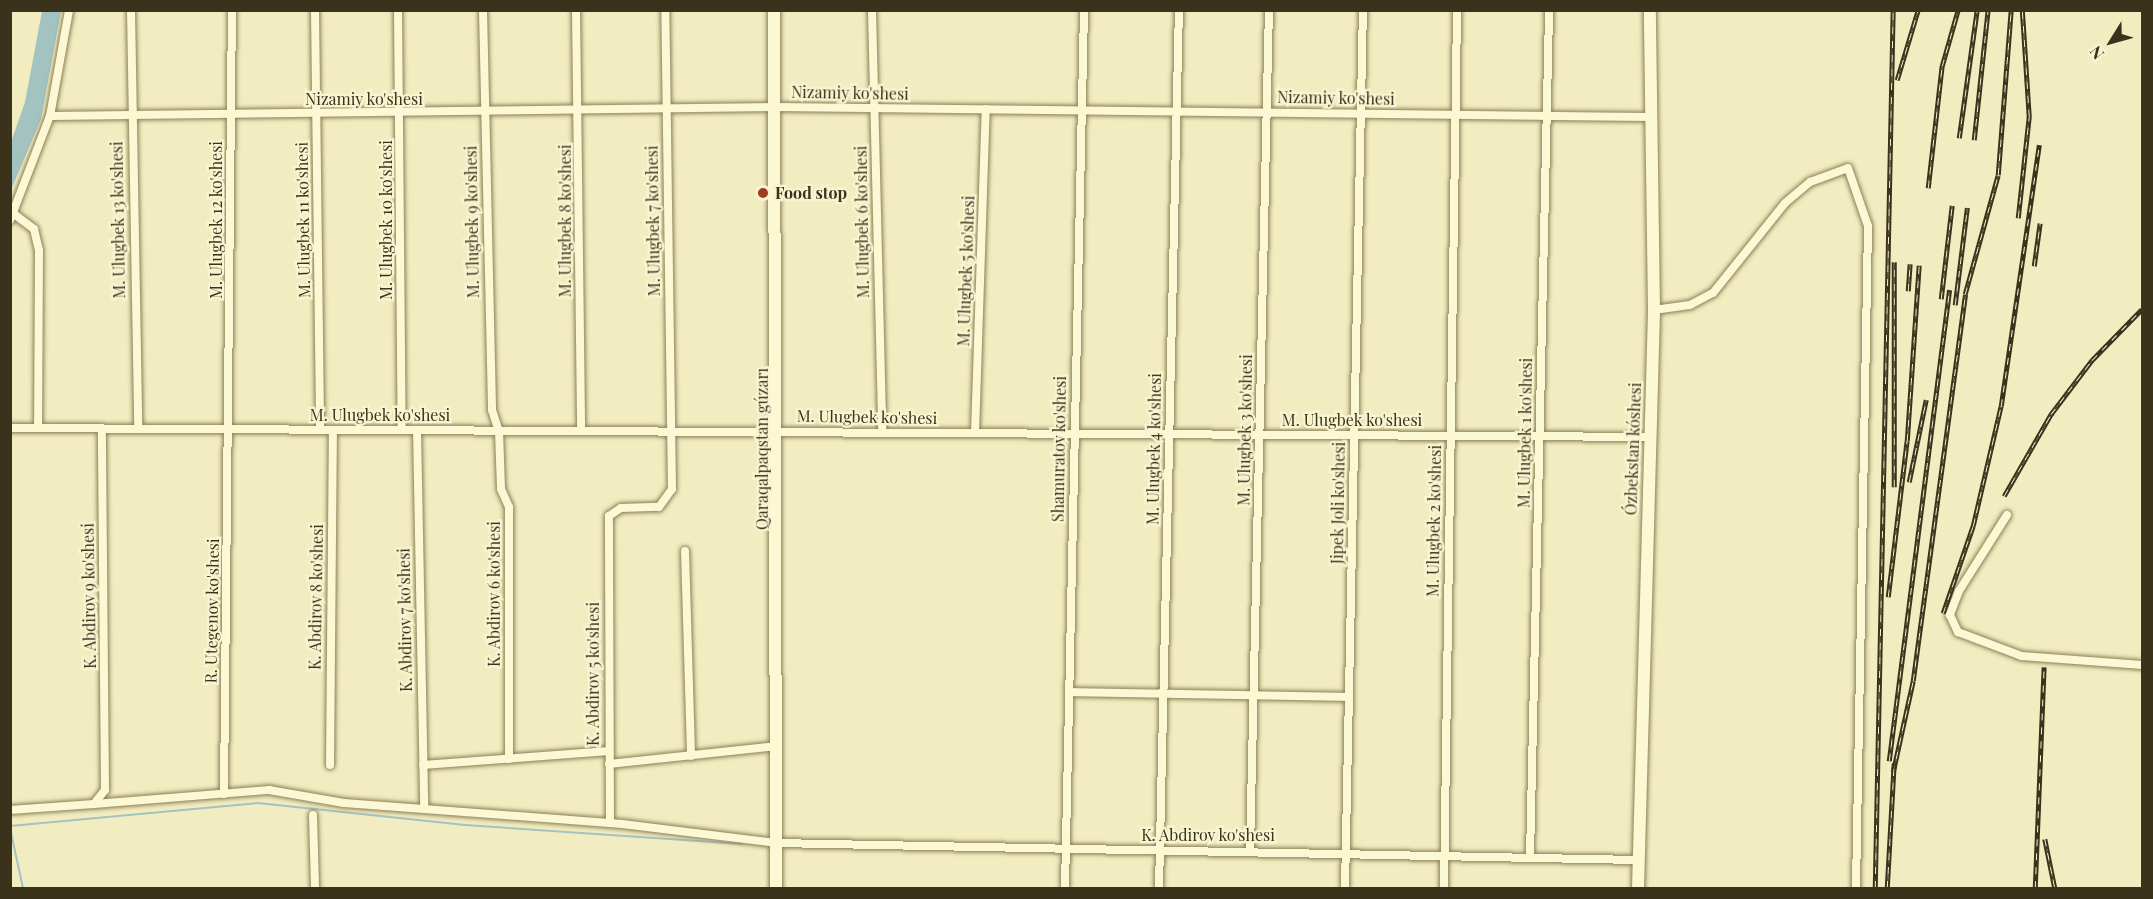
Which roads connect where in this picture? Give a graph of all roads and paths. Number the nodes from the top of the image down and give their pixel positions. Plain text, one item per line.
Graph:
1 (69, 10) edge
2 (130, 10) edge
3 (232, 10) edge
4 (315, 10) edge
5 (398, 10) edge
6 (483, 10) edge
7 (576, 10) edge
8 (665, 10) edge
9 (774, 10) edge
10 (872, 10) edge
11 (1084, 10) edge
12 (1179, 10) edge
13 (1269, 10) edge
14 (1363, 10) edge
15 (1457, 10) edge
16 (1549, 10) edge
17 (1650, 10) edge
18 (776, 107) junction
19 (874, 108) junction
20 (986, 109) junction
21 (1082, 110) junction
22 (666, 111) junction
23 (1176, 111) junction
24 (485, 113) junction
25 (580, 113) junction
26 (1267, 113) junction
27 (317, 114) junction
28 (400, 114) junction
29 (1361, 114) junction
30 (1456, 115) junction
31 (50, 116) junction
32 (231, 116) junction
33 (1547, 116) junction
34 (1650, 117) junction
35 (130, 119) junction
36 (12, 217) edge
37 (1654, 310) junction
38 (10, 428) edge
39 (38, 428) junction
40 (102, 428) junction
41 (138, 428) junction
42 (230, 429) junction
43 (320, 429) junction
44 (333, 430) junction
45 (402, 430) junction
46 (417, 430) junction
47 (499, 431) junction
48 (581, 431) junction
49 (672, 431) junction
50 (779, 431) junction
51 (882, 433) junction
52 (975, 433) junction
53 (1075, 434) junction
54 (1169, 435) junction
55 (1260, 435) junction
56 (1354, 435) junction
57 (1451, 436) junction
58 (1540, 437) junction
59 (1650, 437) junction
60 (2007, 515) dead end
61 (607, 524) joint
62 (685, 551) dead end
63 (2142, 665) edge
64 (1069, 692) junction
65 (1163, 694) junction
66 (1253, 696) junction
67 (1348, 697) junction
68 (777, 746) junction
69 (609, 751) junction
70 (691, 756) junction
71 (510, 759) junction
72 (609, 764) junction
73 (330, 765) dead end
74 (423, 765) junction
75 (224, 794) junction
76 (94, 804) junction
77 (424, 809) junction
78 (10, 810) edge
79 (313, 815) dead end
80 (610, 823) junction
81 (776, 843) junction
82 (1066, 849) junction
83 (1160, 850) junction
84 (1250, 851) junction
85 (1345, 851) junction
86 (1444, 854) junction
87 (1530, 856) junction
88 (1639, 860) junction
89 (315, 888) edge
90 (776, 888) edge
91 (1065, 888) edge
92 (1159, 888) edge
93 (1344, 888) edge
94 (1444, 888) edge
95 (1638, 888) edge
96 (1856, 888) edge

1 - 31 street
2 - 35 street, M. Ulugbek 13 ko'shesi
3 - 32 street, M. Ulugbek 12 ko'shesi
4 - 27 street, M. Ulugbek 11 ko'shesi
5 - 28 street, M. Ulugbek 10 ko'shesi
6 - 24 street, M. Ulugbek 9 ko'shesi
7 - 25 street, M. Ulugbek 8 ko'shesi
8 - 22 street, M. Ulugbek 7 ko'shesi
9 - 18 street, Qaraqalpaqstan gúzarı
10 - 19 street, M. Ulugbek 6 ko'shesi
11 - 21 street, Shamuratov ko'shesi
12 - 23 street, M. Ulugbek 4 ko'shesi
13 - 26 street, M. Ulugbek 3 ko'shesi
14 - 29 street, Jipek Joli ko'shesi
15 - 30 street, M. Ulugbek 2 ko'shesi
16 - 33 street, M. Ulugbek 1 ko'shesi
17 - 34 street, Ózbekstan kóshesi
18 - 19 street, Nizamiy ko'shesi
18 - 22 street, Nizamiy ko'shesi
18 - 50 street, Qaraqalpaqstan gúzarı
19 - 20 street, Nizamiy ko'shesi
19 - 51 street, M. Ulugbek 6 ko'shesi
20 - 21 street, Nizamiy ko'shesi
20 - 52 street, M. Ulugbek 5 ko'shesi
21 - 23 street, Nizamiy ko'shesi
21 - 53 street, Shamuratov ko'shesi
22 - 25 street, Nizamiy ko'shesi
22 - 49 street, M. Ulugbek 7 ko'shesi
23 - 26 street, Nizamiy ko'shesi
23 - 54 street, M. Ulugbek 4 ko'shesi
24 - 25 street, Nizamiy ko'shesi
24 - 28 street, Nizamiy ko'shesi
24 - 47 street, M. Ulugbek 9 ko'shesi
25 - 48 street, M. Ulugbek 8 ko'shesi
26 - 29 street, Nizamiy ko'shesi
26 - 55 street, M. Ulugbek 3 ko'shesi
27 - 28 street, Nizamiy ko'shesi
27 - 32 street, Nizamiy ko'shesi
27 - 43 street, M. Ulugbek 11 ko'shesi
28 - 45 street, M. Ulugbek 10 ko'shesi
29 - 30 street, Nizamiy ko'shesi
29 - 56 street, Jipek Joli ko'shesi
30 - 33 street, Nizamiy ko'shesi
30 - 57 street, M. Ulugbek 2 ko'shesi
31 - 35 street, Nizamiy ko'shesi
31 - 36 street
32 - 35 street, Nizamiy ko'shesi
32 - 42 street, M. Ulugbek 12 ko'shesi
33 - 34 street, Nizamiy ko'shesi
33 - 58 street, M. Ulugbek 1 ko'shesi
34 - 37 street, Ózbekstan kóshesi
35 - 41 street, M. Ulugbek 13 ko'shesi
36 - 39 street
37 - 59 street, Ózbekstan kóshesi
37 - 96 street
38 - 39 street, M. Ulugbek ko'shesi
39 - 40 street, M. Ulugbek ko'shesi
40 - 41 street, M. Ulugbek ko'shesi
40 - 76 street, K. Abdirov 9 ko'shesi
41 - 42 street, M. Ulugbek ko'shesi
42 - 43 street, M. Ulugbek ko'shesi
42 - 75 street, R. Utegenov ko'shesi
43 - 44 street, M. Ulugbek ko'shesi
44 - 45 street, M. Ulugbek ko'shesi
44 - 73 street, K. Abdirov 8 ko'shesi
45 - 46 street, M. Ulugbek ko'shesi
46 - 47 street, M. Ulugbek ko'shesi
46 - 74 street, K. Abdirov 7 ko'shesi
47 - 48 street, M. Ulugbek ko'shesi
47 - 71 street, K. Abdirov 6 ko'shesi
48 - 49 street, M. Ulugbek ko'shesi
49 - 50 street, M. Ulugbek ko'shesi
49 - 61 street, M. Ulugbek 7 ko'shesi
50 - 51 street, M. Ulugbek ko'shesi
50 - 68 street, Qaraqalpaqstan gúzarı
51 - 52 street, M. Ulugbek ko'shesi
52 - 53 street, M. Ulugbek ko'shesi
53 - 54 street, M. Ulugbek ko'shesi
53 - 64 street, Shamuratov ko'shesi
54 - 55 street, M. Ulugbek ko'shesi
54 - 65 street, M. Ulugbek 4 ko'shesi
55 - 56 street, M. Ulugbek ko'shesi
55 - 66 street, M. Ulugbek 3 ko'shesi
56 - 57 street, M. Ulugbek ko'shesi
56 - 67 street, Jipek Joli ko'shesi
57 - 58 street, M. Ulugbek ko'shesi
57 - 86 street, M. Ulugbek 2 ko'shesi
58 - 59 street, M. Ulugbek ko'shesi
58 - 87 street, M. Ulugbek 1 ko'shesi
59 - 88 street, Ózbekstan kóshesi
60 - 63 street
61 - 69 street, K. Abdirov 5 ko'shesi
62 - 70 street
64 - 65 street
64 - 82 street, Shamuratov ko'shesi
65 - 66 street
65 - 83 street, M. Ulugbek 4 ko'shesi
66 - 67 street
66 - 84 street, M. Ulugbek 3 ko'shesi
67 - 85 street, Jipek Joli ko'shesi
68 - 70 street
68 - 81 street, Qaraqalpaqstan gúzarı
69 - 71 street
69 - 72 street, K. Abdirov 5 ko'shesi
70 - 72 street
71 - 74 street
72 - 80 street, K. Abdirov 5 ko'shesi
74 - 77 street, K. Abdirov 7 ko'shesi
75 - 76 street, K. Abdirov ko'shesi
75 - 77 street, K. Abdirov ko'shesi
76 - 78 street, K. Abdirov ko'shesi
77 - 80 street, K. Abdirov ko'shesi
79 - 89 street
80 - 81 street, K. Abdirov ko'shesi
81 - 82 street, K. Abdirov ko'shesi
81 - 90 street, Qaraqalpaqstan gúzarı
82 - 83 street, K. Abdirov ko'shesi
82 - 91 street, Shamuratov ko'shesi
83 - 84 street, K. Abdirov ko'shesi
83 - 92 street, M. Ulugbek 4 ko'shesi
84 - 85 street, K. Abdirov ko'shesi
85 - 86 street, K. Abdirov ko'shesi
85 - 93 street, Jipek Joli ko'shesi
86 - 87 street, K. Abdirov ko'shesi
86 - 94 street, M. Ulugbek 2 ko'shesi
87 - 88 street, K. Abdirov ko'shesi
88 - 95 street, Ózbekstan kóshesi

